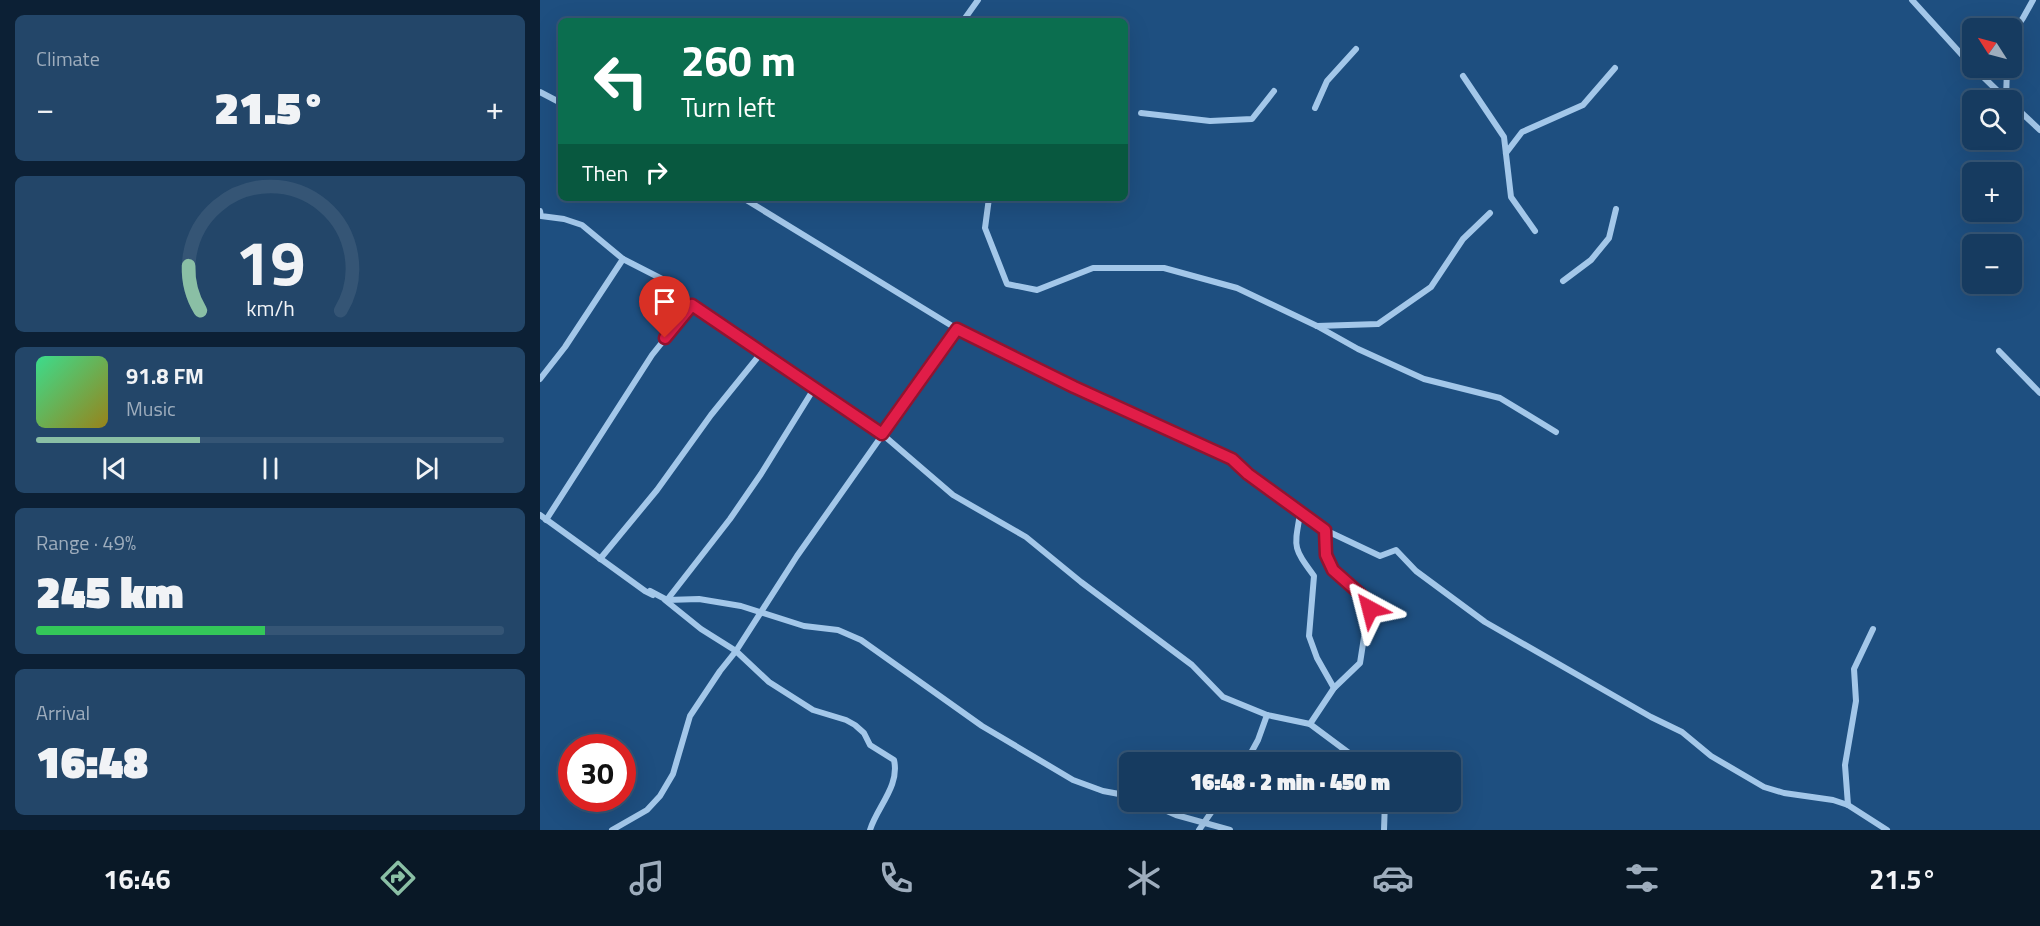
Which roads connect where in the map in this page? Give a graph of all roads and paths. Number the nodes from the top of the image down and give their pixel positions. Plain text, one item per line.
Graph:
1 (978, 0) edge
2 (1912, 0) edge
3 (2033, 0) edge
4 (965, 18) edge
5 (2022, 19) edge
6 (1356, 49) dead end
7 (1962, 55) edge
8 (1615, 68) dead end
9 (1463, 76) dead end
10 (1984, 78) edge
11 (1996, 90) edge
12 (1274, 91) dead end
13 (540, 92) edge
14 (558, 101) edge
15 (1315, 108) dead end
16 (1141, 113) dead end
17 (2022, 113) edge
18 (2040, 130) edge
19 (1506, 153) junction
20 (749, 201) edge
21 (989, 201) edge
22 (1616, 209) dead end
23 (1490, 213) dead end
24 (540, 215) edge
25 (1535, 231) dead end
26 (623, 259) junction
27 (1563, 281) dead end
28 (692, 305) junction
29 (1317, 326) junction
30 (957, 329) junction
31 (1999, 351) dead end
32 (762, 352) junction
33 (540, 379) edge
34 (815, 387) junction
35 (2040, 393) edge
36 (1556, 432) dead end
37 (882, 434) junction
38 (1300, 514) junction
39 (543, 518) edge
40 (1325, 530) junction
41 (600, 559) junction
42 (650, 591) dead end
43 (667, 600) junction
44 (762, 611) junction
45 (1873, 629) dead end
46 (736, 651) junction
47 (1334, 688) junction
48 (1267, 715) junction
49 (1310, 724) junction
50 (1251, 752) edge
51 (1348, 752) edge
52 (1119, 794) edge
53 (1848, 805) junction
54 (1173, 812) edge
55 (1212, 812) edge
56 (1385, 812) edge
57 (1204, 824) junction
58 (612, 830) edge
59 (870, 830) edge
60 (1199, 830) edge
61 (1230, 830) edge
62 (1386, 830) edge
63 (1887, 830) edge

1 - 4 street
2 - 7 street
3 - 5 street
6 - 15 street
8 - 19 street
9 - 19 street
10 - 11 street
12 - 16 street
13 - 14 street
17 - 18 street
19 - 25 street
20 - 30 street
21 - 29 street
22 - 27 street
23 - 29 street
24 - 26 street
26 - 28 street
26 - 33 street
28 - 32 street
28 - 39 street
29 - 36 street
30 - 37 street
30 - 38 street
31 - 35 street
32 - 34 street
32 - 41 street
34 - 37 street
34 - 43 street
37 - 44 street
37 - 48 street
38 - 40 street
38 - 47 street
39 - 41 street
40 - 47 street
40 - 53 street
41 - 43 street
42 - 43 street
43 - 44 street
43 - 46 street
44 - 46 street
44 - 52 street
45 - 53 street
46 - 58 street
46 - 59 street
47 - 49 street
48 - 49 street
48 - 50 street
49 - 51 street
53 - 63 street
54 - 57 street
55 - 57 street
56 - 62 street
57 - 60 street
57 - 61 street

